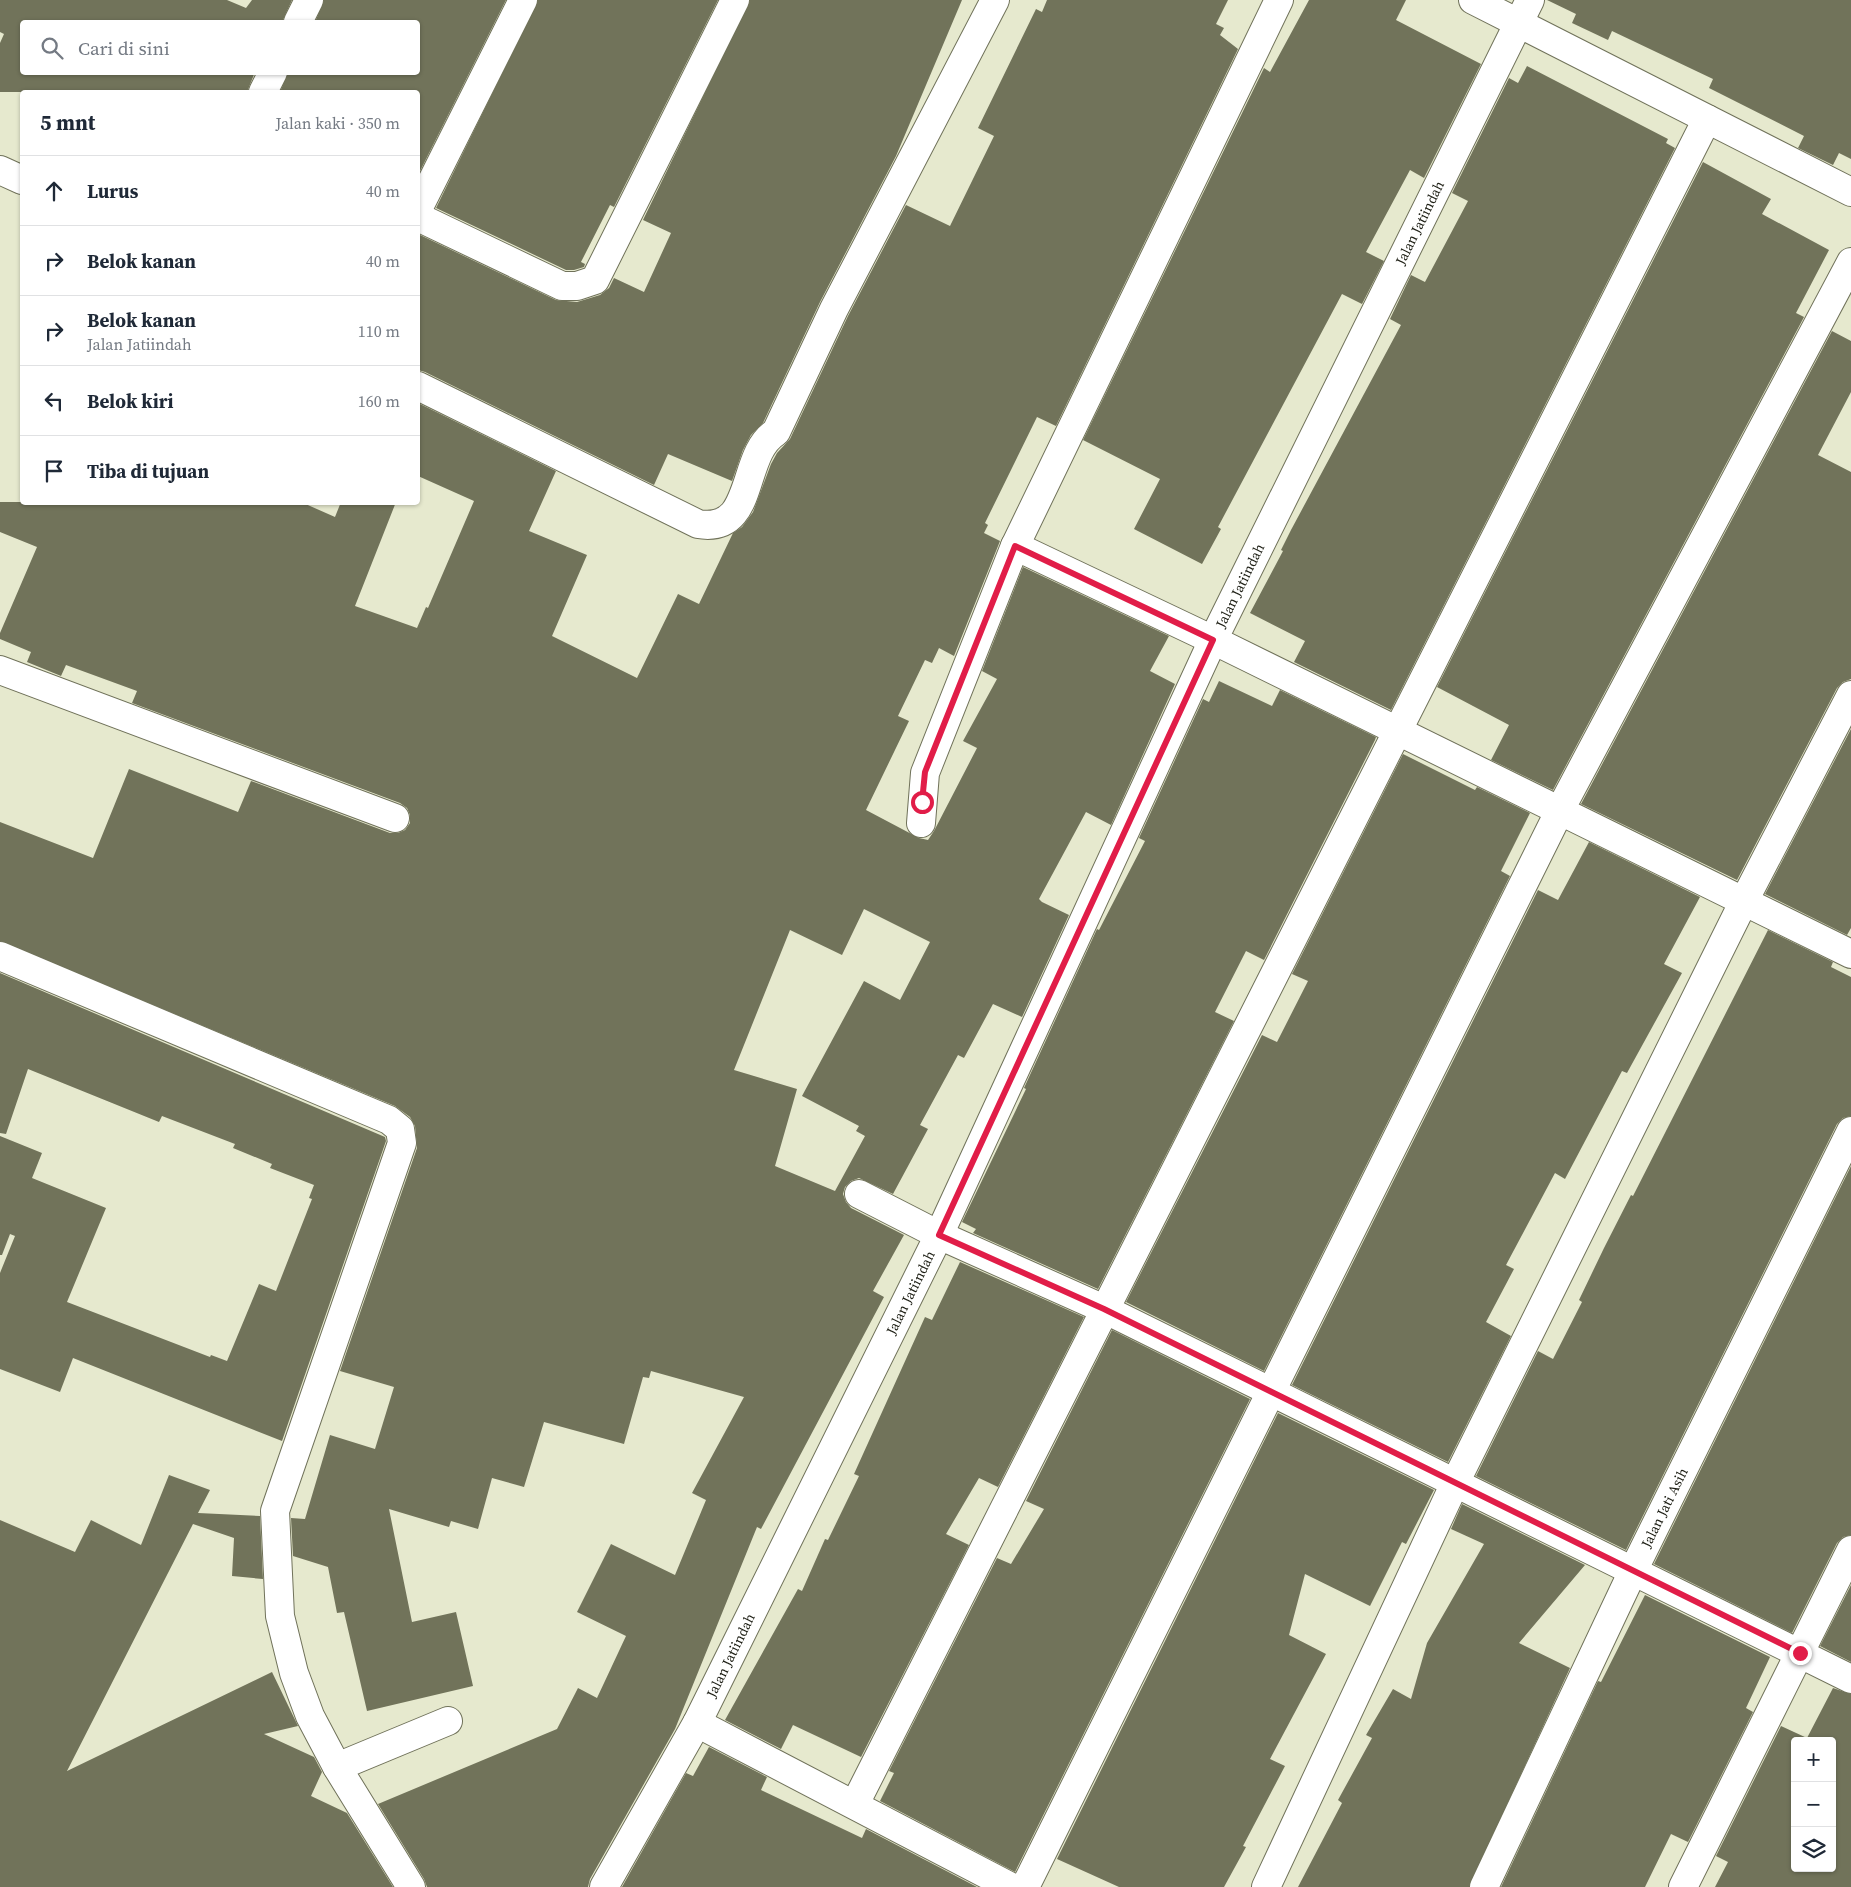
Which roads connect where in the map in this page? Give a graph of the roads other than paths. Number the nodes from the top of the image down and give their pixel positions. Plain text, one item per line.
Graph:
1 (309, 0) edge
2 (523, 0) edge
3 (735, 0) edge
4 (995, 0) edge
5 (1279, 0) edge
6 (1473, 0) edge
7 (1524, 11) edge
8 (299, 20) edge
9 (272, 75) edge
10 (264, 90) edge
11 (1707, 119) junction
12 (0, 170) edge
13 (20, 179) edge
14 (1851, 192) edge
15 (420, 205) edge
16 (420, 218) edge
17 (1851, 262) edge
18 (420, 387) edge
19 (1015, 546) junction
20 (1213, 640) junction
21 (0, 670) edge
22 (1851, 695) edge
23 (1397, 730) junction
24 (1560, 810) junction
25 (395, 818) dead end
26 (921, 823) dead end
27 (1744, 901) junction
28 (1851, 954) edge
29 (0, 956) edge
30 (1851, 1131) edge
31 (859, 1194) dead end
32 (939, 1235) junction
33 (1104, 1309) junction
34 (1270, 1391) junction
35 (1455, 1483) junction
36 (1851, 1550) edge
37 (1633, 1571) junction
38 (1800, 1653) junction
39 (1851, 1679) edge
40 (448, 1721) dead end
41 (697, 1724) junction
42 (337, 1767) junction
43 (855, 1804) junction
44 (411, 1887) edge
45 (604, 1887) edge
46 (1011, 1887) edge
47 (1025, 1887) edge
48 (1266, 1887) edge
49 (1484, 1887) edge
50 (1683, 1887) edge

1 - 8 street
2 - 15 street
3 - 16 street
4 - 18 street
5 - 19 street
6 - 7 street
7 - 11 street
7 - 20 street, Jalan Jatiindah
9 - 10 street
11 - 14 street
11 - 23 street
12 - 13 street
17 - 24 street
19 - 20 street
19 - 26 street
20 - 23 street
20 - 32 street, Jalan Jatiindah
21 - 25 street
22 - 27 street
23 - 24 street
23 - 33 street
24 - 27 street
24 - 34 street
27 - 28 street
27 - 35 street
29 - 42 street
30 - 37 street, Jalan Jati Asih
31 - 32 street
32 - 33 street
32 - 41 street, Jalan Jatiindah
33 - 34 street
33 - 43 street
34 - 35 street
34 - 47 street
35 - 37 street
35 - 48 street
36 - 38 street
37 - 38 street
37 - 49 street, Jalan Jati Asih
38 - 39 street
38 - 50 street
40 - 42 street
41 - 43 street
41 - 45 street, Jalan Jatiindah
42 - 44 street
43 - 46 street

